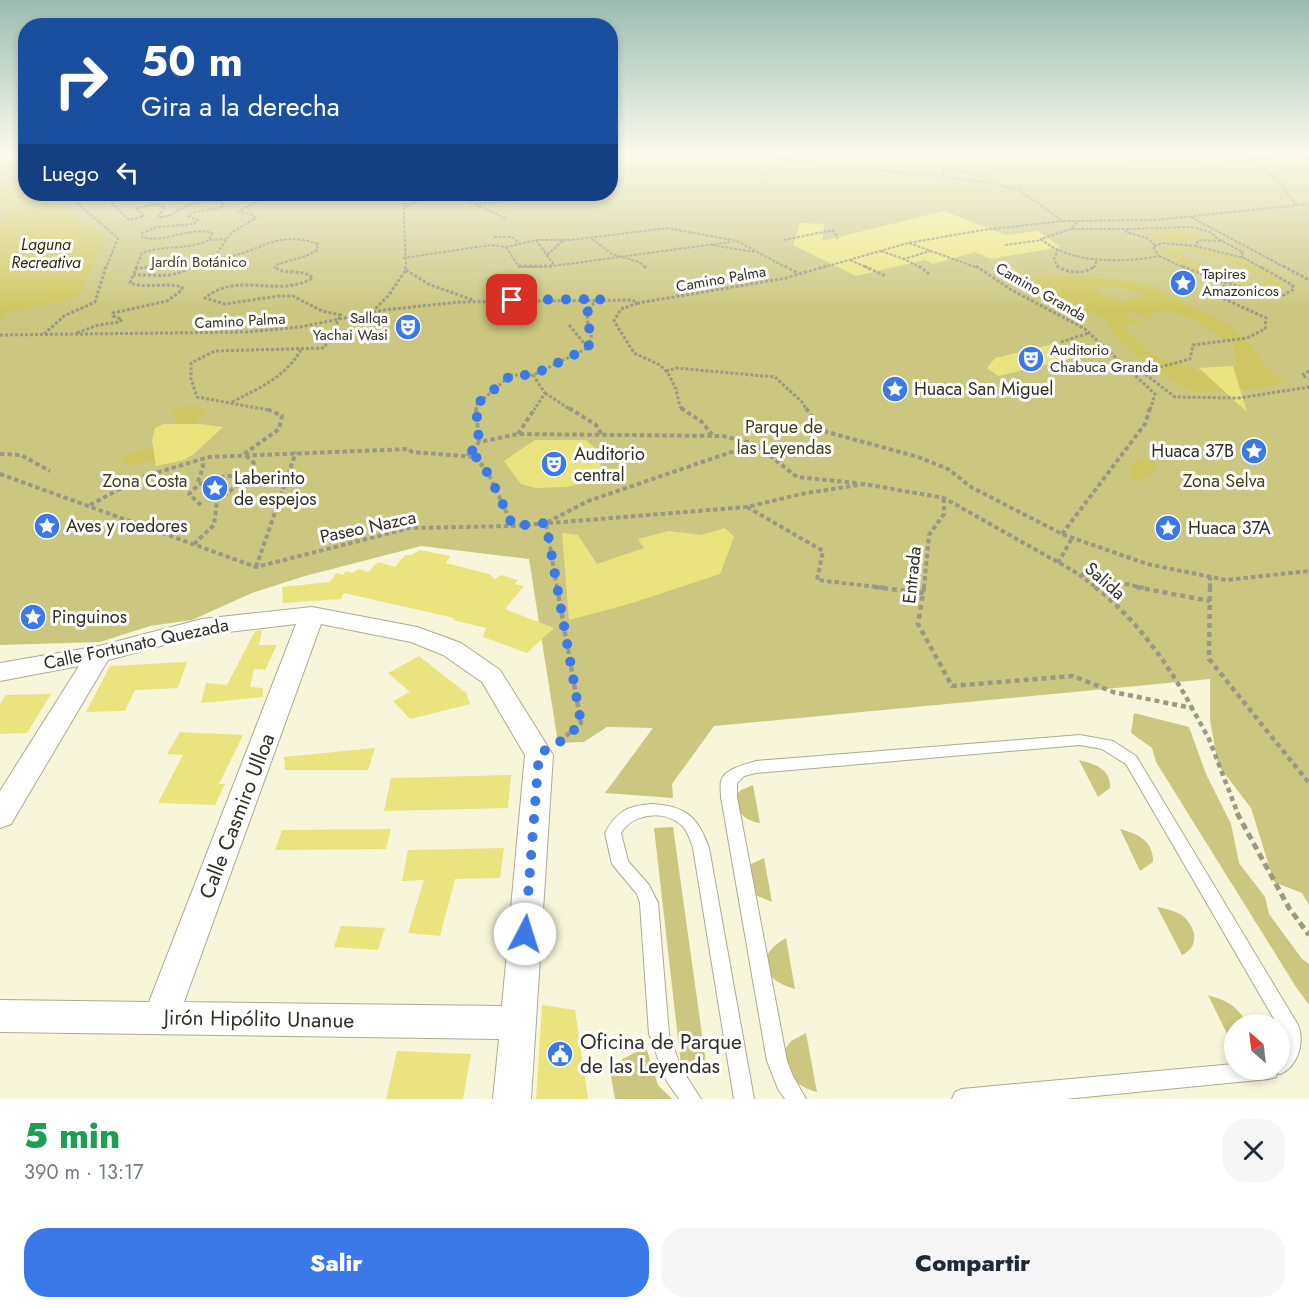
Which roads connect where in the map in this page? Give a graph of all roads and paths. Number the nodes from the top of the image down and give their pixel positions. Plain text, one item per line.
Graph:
1 (81, 206) edge
2 (113, 206) edge
3 (143, 206) edge
4 (163, 206) edge
5 (185, 206) edge
6 (223, 206) edge
7 (248, 206) edge
8 (480, 206) edge
9 (1042, 206) edge
10 (1293, 206) edge
11 (405, 207) edge
12 (1191, 217) junction
13 (507, 219) dead end
14 (1063, 221) junction
15 (1077, 222) junction
16 (1071, 229) junction
17 (1128, 229) junction
18 (494, 237) dead end
19 (592, 238) junction
20 (226, 239) junction
21 (838, 239) dead end
22 (209, 240) junction
23 (536, 240) junction
24 (564, 240) junction
25 (784, 240) dead end
26 (1042, 240) junction
27 (737, 241) junction
28 (1223, 241) junction
29 (702, 243) junction
30 (908, 243) junction
31 (520, 244) junction
32 (1005, 245) dead end
33 (1155, 245) junction
34 (1195, 246) junction
35 (506, 247) junction
36 (931, 250) junction
37 (1058, 250) junction
38 (880, 251) junction
39 (758, 252) junction
40 (548, 255) junction
41 (1159, 256) junction
42 (222, 258) junction
43 (403, 258) junction
44 (626, 258) junction
45 (1244, 258) junction
46 (904, 259) junction
47 (1097, 259) junction
48 (850, 260) junction
49 (554, 265) junction
50 (189, 268) junction
51 (646, 268) dead end
52 (135, 269) junction
53 (406, 270) junction
54 (800, 274) junction
55 (928, 274) dead end
56 (133, 275) junction
57 (886, 276) dead end
58 (1309, 280) edge
59 (1225, 285) junction
60 (545, 294) dead end
61 (547, 299) junction
62 (601, 299) junction
63 (478, 302) junction
64 (638, 303) junction
65 (372, 312) junction
66 (339, 321) junction
67 (569, 325) dead end
68 (1090, 333) junction
69 (0, 335) edge
70 (43, 335) junction
71 (74, 335) junction
72 (1061, 342) dead end
73 (302, 348) junction
74 (588, 348) junction
75 (1108, 349) junction
76 (1077, 352) dead end
77 (666, 371) junction
78 (1309, 371) edge
79 (533, 375) junction
80 (1309, 379) edge
81 (1309, 387) edge
82 (545, 393) junction
83 (231, 402) junction
84 (518, 434) junction
85 (602, 435) junction
86 (713, 436) junction
87 (479, 442) junction
88 (755, 444) junction
89 (296, 452) junction
90 (429, 453) joint
91 (0, 454) edge
92 (244, 454) junction
93 (467, 457) junction
94 (202, 459) junction
95 (50, 471) dead end
96 (0, 474) edge
97 (249, 476) junction
98 (198, 483) junction
99 (864, 484) junction
100 (944, 498) junction
101 (201, 505) dead end
102 (90, 506) junction
103 (747, 507) junction
104 (967, 513) joint
105 (546, 523) junction
106 (1040, 524) joint
107 (513, 526) junction
108 (1062, 534) junction
109 (1072, 538) junction
110 (194, 544) junction
111 (1058, 563) junction
112 (256, 567) junction
113 (1309, 571) edge
114 (1077, 573) junction
115 (1210, 577) junction
116 (924, 593) junction
117 (1210, 601) junction
118 (312, 615) junction
119 (99, 654) junction
120 (0, 672) edge
121 (1192, 708) junction
122 (539, 754) junction
123 (1309, 783) edge
124 (0, 816) edge
125 (1309, 935) edge
126 (1281, 1014) edge
127 (0, 1016) edge
128 (161, 1017) junction
129 (519, 1023) junction
130 (1290, 1029) edge
131 (1290, 1050) edge
132 (1224, 1074) edge
133 (512, 1099) edge
134 (691, 1099) edge
135 (744, 1099) edge
136 (796, 1099) edge
137 (962, 1099) edge

1 - 70 path
2 - 3 path
4 - 5 path
6 - 22 path
7 - 20 path
8 - 13 path
9 - 14 path
10 - 12 path, Camino Palma
11 - 43 path
12 - 15 path, Camino Palma
12 - 58 path
14 - 15 path, Camino Palma
14 - 30 path, Camino Palma
15 - 16 path
16 - 17 path
16 - 26 path
17 - 28 path
17 - 33 path
18 - 31 path
19 - 24 path
19 - 27 path
19 - 44 path
20 - 22 path
20 - 42 path
21 - 25 path
22 - 52 path
23 - 24 path
23 - 31 path
23 - 40 path
24 - 40 path
26 - 32 path
26 - 37 path
27 - 29 path
27 - 39 path
28 - 34 path
28 - 45 path
29 - 39 path
29 - 44 path
30 - 36 path, Camino Granda
30 - 38 path, Camino Palma
31 - 35 path
33 - 34 path
33 - 41 path
34 - 45 path
35 - 43 path
35 - 49 path
36 - 46 path
36 - 68 path, Camino Granda
37 - 47 path
37 - 47 path
38 - 46 path
38 - 48 path, Camino Palma
39 - 54 path
40 - 49 path
41 - 47 path
41 - 59 path
42 - 50 path
42 - 66 path
43 - 53 path
44 - 49 path
44 - 51 path
45 - 59 path
46 - 55 path
48 - 54 path, Camino Palma
48 - 57 path
50 - 52 path
50 - 56 path
52 - 56 path
53 - 63 path
53 - 65 path
54 - 64 path, Camino Palma
56 - 71 path
59 - 81 path
60 - 61 path
61 - 62 path, Camino Palma
61 - 63 path, Camino Palma
62 - 64 path, Camino Palma
62 - 74 path
63 - 65 path, Camino Palma
64 - 77 path
65 - 66 path, Camino Palma
66 - 71 path, Camino Palma
66 - 73 path
67 - 74 path
68 - 72 path
68 - 75 path, Camino Granda
69 - 70 path, Camino Palma
70 - 71 path, Camino Palma
73 - 83 path
73 - 83 path
74 - 79 path
75 - 76 path
75 - 108 path, Camino Granda
77 - 86 path
77 - 106 path
78 - 80 path
79 - 82 path
79 - 87 path
82 - 84 path
82 - 85 path
83 - 92 path
84 - 85 path
84 - 87 path
85 - 86 path
86 - 88 path
87 - 93 path
88 - 99 path
88 - 105 path
89 - 90 path
89 - 92 path
89 - 112 path
90 - 93 path
91 - 95 path
92 - 94 path
92 - 97 path
93 - 107 path
94 - 98 path
94 - 102 path
96 - 102 path
97 - 98 path
97 - 110 path
98 - 101 path
99 - 100 path, Paseo Nazca
99 - 103 path, Paseo Nazca
100 - 104 path, Paseo Nazca
100 - 116 path, Entrada
102 - 110 path
103 - 105 path, Paseo Nazca
103 - 116 path
104 - 111 path, Salida
105 - 107 path, Paseo Nazca
105 - 122 path
106 - 108 path
107 - 112 path, Paseo Nazca
108 - 109 path
109 - 111 path
109 - 115 path
110 - 112 path
111 - 114 path, Salida
113 - 115 path
114 - 117 path
114 - 121 path, Salida
115 - 117 path
116 - 121 path, Entrada
117 - 123 path
118 - 119 street, Calle Fortunato Quezada
118 - 122 street, Calle Fortunato Quezada
118 - 128 street, Calle Casmiro Ulloa
119 - 120 street, Calle Fortunato Quezada
119 - 124 street
121 - 125 path, Salida
122 - 129 street
126 - 136 lane
127 - 128 street, Jirón Hipólito Unanue
128 - 129 street, Jirón Hipólito Unanue
129 - 133 street
130 - 131 lane
132 - 137 lane
134 - 135 lane

